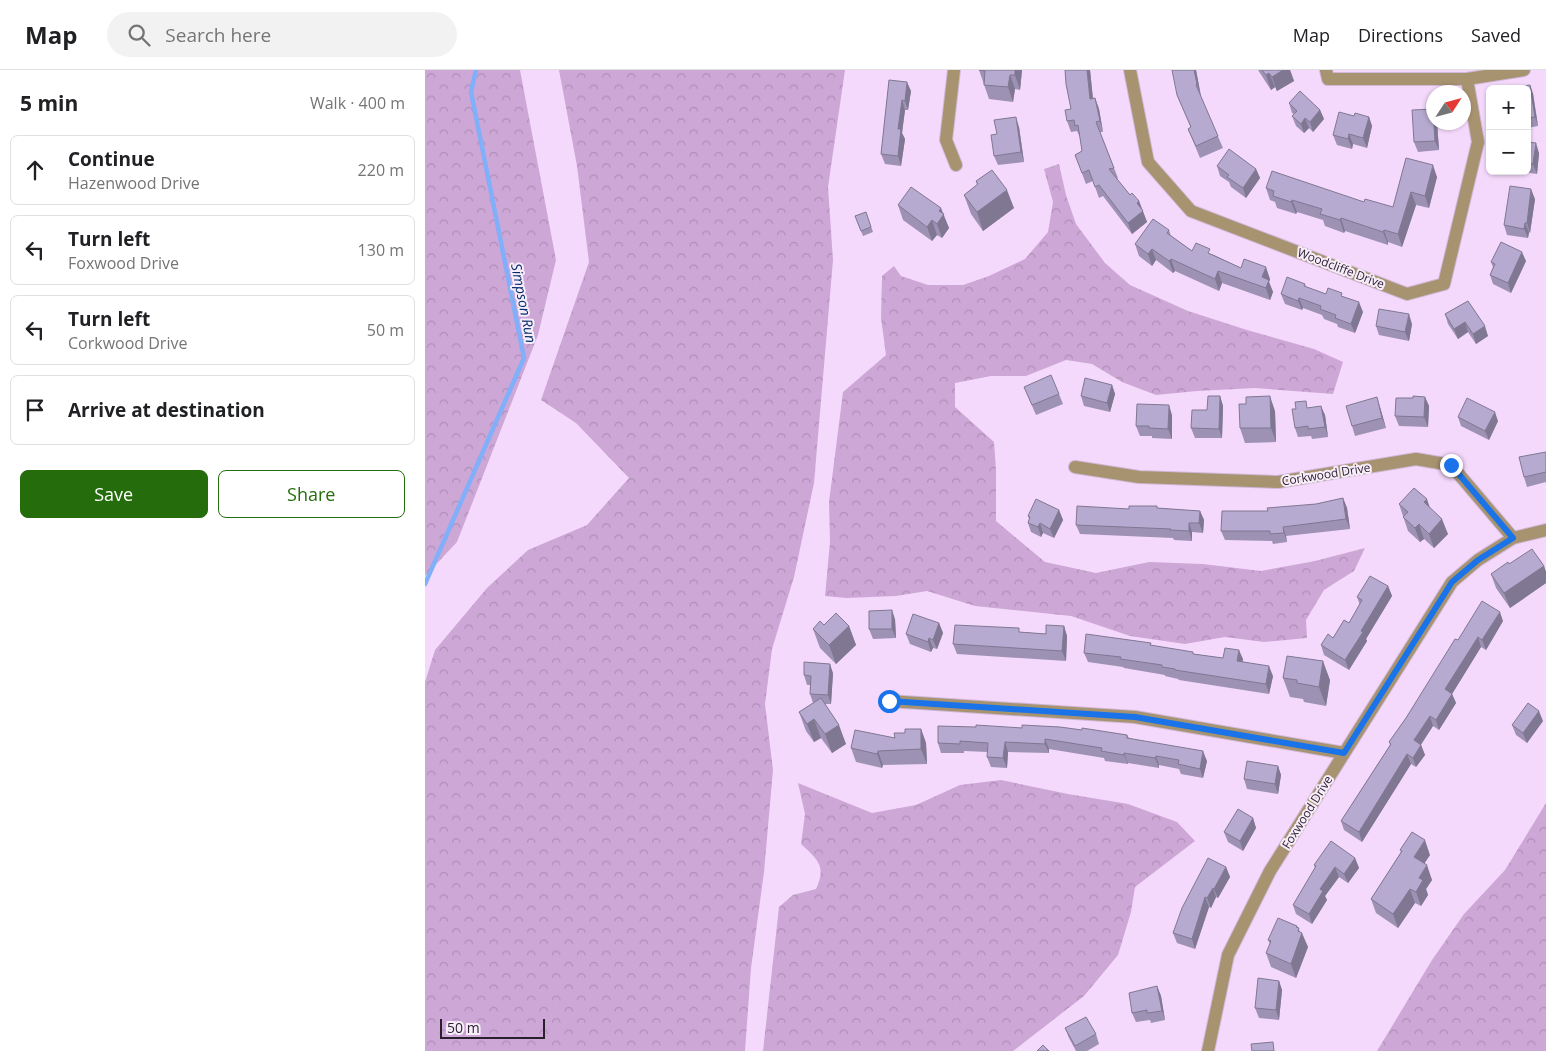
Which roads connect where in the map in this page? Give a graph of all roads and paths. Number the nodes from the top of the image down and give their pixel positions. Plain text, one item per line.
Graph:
1 (954, 70) edge
2 (1130, 70) edge
3 (1326, 70) edge
4 (1523, 70) edge
5 (1467, 79) junction
6 (956, 165) dead end
7 (1075, 467) dead end
8 (1546, 530) edge
9 (1513, 538) junction
10 (889, 701) dead end
11 (1344, 753) junction
12 (1206, 1051) edge

1 - 6 street
2 - 5 street, Woodcliffe Drive
3 - 5 street
4 - 5 street
7 - 9 street, Corkwood Drive
8 - 9 street, Foxwood Drive
9 - 11 street, Foxwood Drive
10 - 11 street
11 - 12 street, Foxwood Drive

